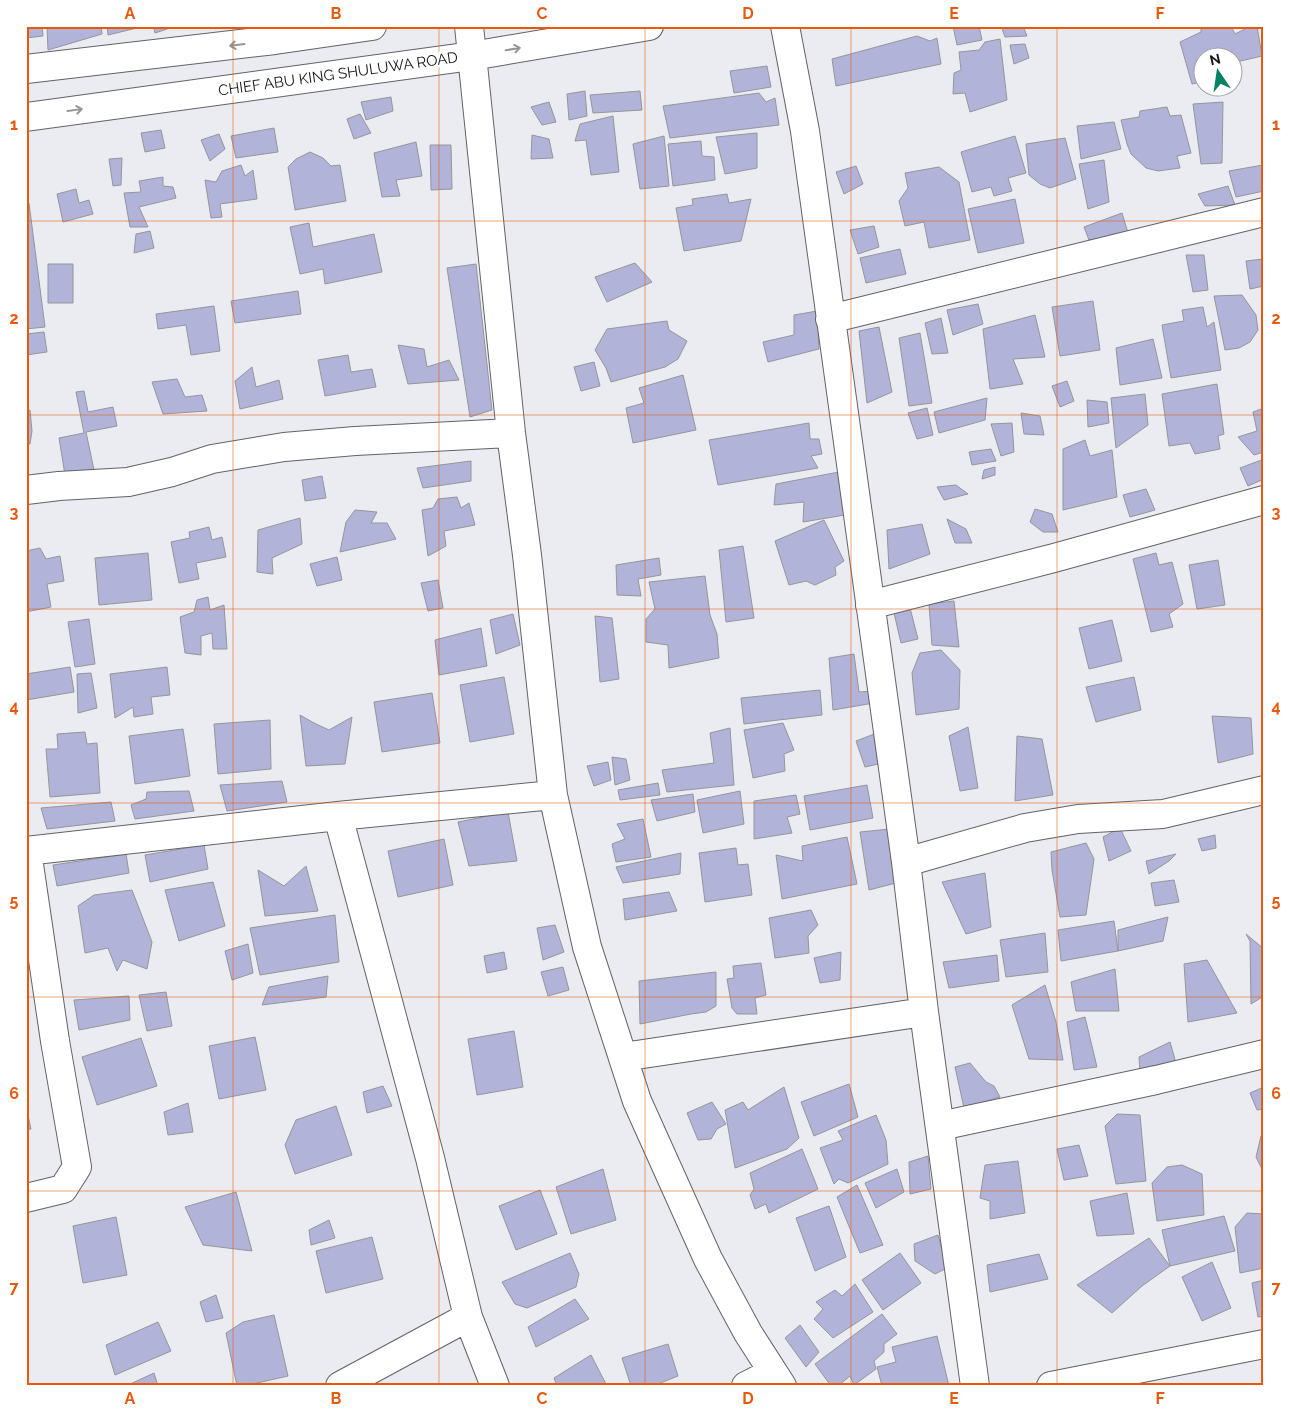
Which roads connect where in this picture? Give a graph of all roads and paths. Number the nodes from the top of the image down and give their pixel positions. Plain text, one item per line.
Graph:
1 (372, 26) edge
2 (469, 26) edge
3 (649, 26) edge
4 (785, 26) edge
5 (274, 33) edge
6 (472, 56) junction
7 (26, 69) edge
8 (26, 117) edge
9 (1264, 212) edge
10 (830, 319) junction
11 (511, 433) junction
12 (26, 490) edge
13 (1264, 500) edge
14 (870, 605) junction
15 (1264, 790) edge
16 (553, 795) junction
17 (338, 816) junction
18 (26, 851) edge
19 (906, 862) junction
20 (924, 1012) junction
21 (1264, 1054) edge
22 (623, 1057) junction
23 (940, 1126) junction
24 (26, 1198) edge
25 (468, 1317) junction
26 (1264, 1344) edge
27 (778, 1379) edge
28 (340, 1386) edge
29 (495, 1386) edge
30 (746, 1386) edge
31 (975, 1386) edge
32 (1051, 1386) edge

1 - 5 street
2 - 6 street
6 -> 3 street, CHIEF ABU KING SHULUWA ROAD
4 - 10 street
5 -> 7 street
8 -> 6 street, CHIEF ABU KING SHULUWA ROAD
6 - 11 street
9 - 10 street
10 - 14 street
11 - 12 street
11 - 16 street
13 - 14 street
14 - 19 street
15 - 19 street
16 - 17 street
16 - 22 street
17 - 18 street
17 - 25 street
18 - 24 street
19 - 20 street
20 - 22 street
20 - 23 street
21 - 23 street
22 - 27 street
23 - 31 street
25 - 28 street
25 - 29 street
26 - 32 street
27 - 30 street

